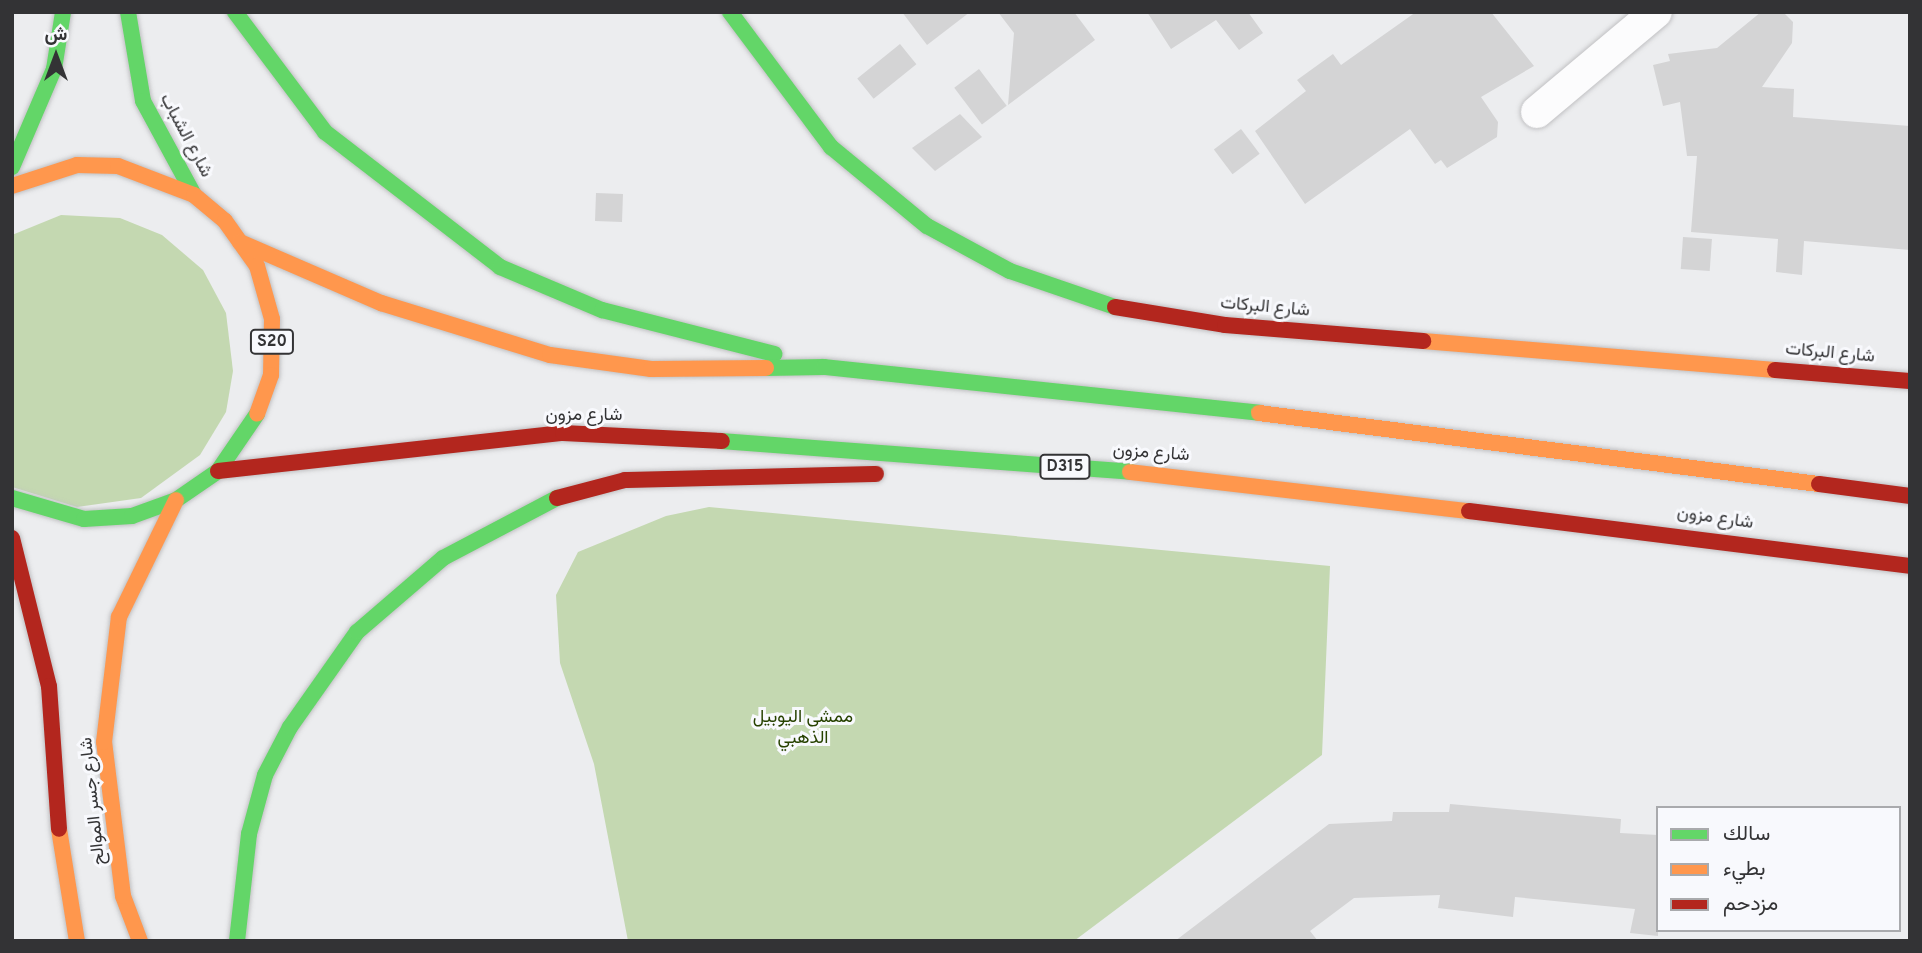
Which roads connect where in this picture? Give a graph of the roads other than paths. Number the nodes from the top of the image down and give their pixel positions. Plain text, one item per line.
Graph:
1 (63, 12) edge
2 (128, 12) edge
3 (235, 12) edge
4 (730, 12) edge
5 (1656, 12) edge
6 (1537, 112) dead end
7 (12, 167) edge
8 (12, 186) edge
9 (194, 195) junction
10 (240, 242) junction
11 (824, 367) junction
12 (1910, 380) edge
13 (982, 461) junction
14 (218, 471) junction
15 (1905, 494) edge
16 (12, 498) edge
17 (176, 500) junction
18 (12, 538) edge
19 (1910, 566) edge
20 (76, 941) edge
21 (140, 941) edge
22 (237, 941) edge

1 - 7 main road
2 - 9 main road, شارع الشباب / S20
3 - 11 main road
4 - 12 main road, شارع البركات
5 - 6 street
8 - 9 main road, S20
9 - 10 main road, S20
10 - 11 main road
10 - 14 main road, S20
11 - 15 main road
13 - 14 main road, شارع مزون / D315
13 - 19 main road, شارع مزون / D315
13 - 22 main road
14 - 17 main road, S20
16 - 17 main road, S20
17 - 21 main road, شارع جسر الموالح / S20
18 - 20 main road, شارع جسر الموالح

